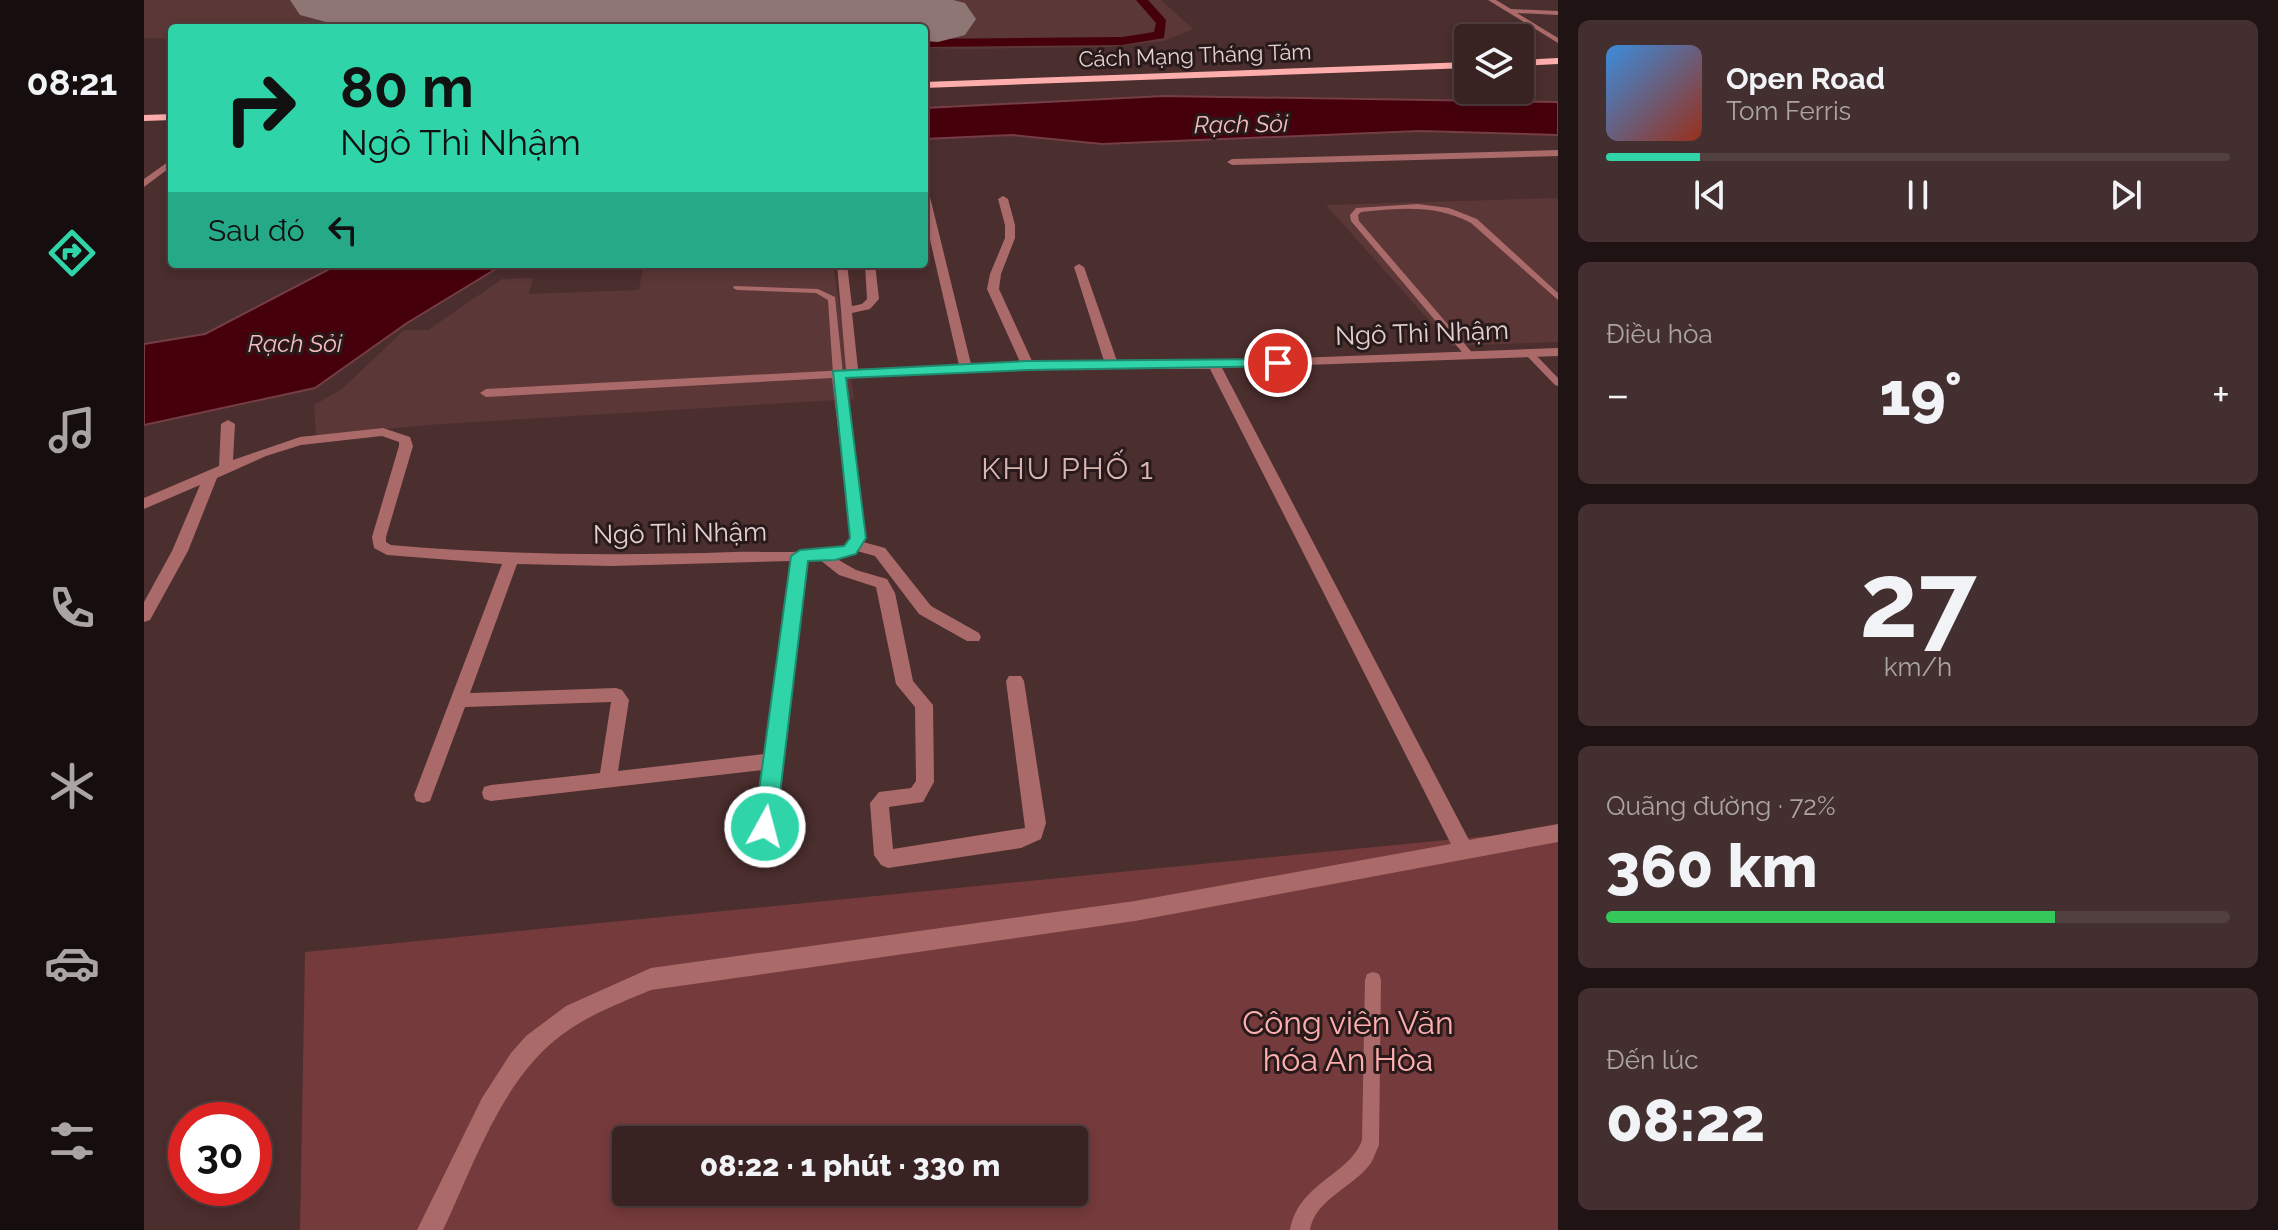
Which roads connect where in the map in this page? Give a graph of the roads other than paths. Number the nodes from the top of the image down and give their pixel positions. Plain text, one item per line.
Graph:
1 (1491, 0) edge
2 (1509, 11) junction
3 (1558, 13) edge
4 (1558, 41) edge
5 (1558, 61) edge
6 (1534, 62) edge
7 (1454, 66) edge
8 (928, 85) edge
9 (168, 117) edge
10 (144, 118) edge
11 (1558, 153) edge
12 (1232, 162) dead end
13 (168, 165) edge
14 (144, 184) edge
15 (1003, 199) dead end
16 (928, 210) edge
17 (1079, 267) dead end
18 (842, 268) edge
19 (870, 268) edge
20 (737, 288) dead end
21 (1558, 297) edge
22 (846, 311) junction
23 (1558, 352) edge
24 (1529, 353) junction
25 (1470, 356) junction
26 (1028, 365) junction
27 (1214, 365) junction
28 (1112, 366) junction
29 (966, 368) junction
30 (845, 374) junction
31 (1558, 383) edge
32 (486, 393) dead end
33 (228, 424) dead end
34 (226, 470) junction
35 (210, 478) junction
36 (144, 504) edge
37 (856, 545) junction
38 (824, 555) junction
39 (800, 556) junction
40 (512, 557) junction
41 (144, 616) edge
42 (973, 637) dead end
43 (1015, 681) dead end
44 (459, 700) junction
45 (772, 761) junction
46 (608, 779) junction
47 (491, 793) dead end
48 (423, 795) dead end
49 (765, 827) dead end
50 (1558, 833) edge
51 (1463, 848) junction
52 (1373, 980) dead end
53 (430, 1230) edge
54 (1300, 1230) edge

1 - 2 street
2 - 3 street
2 - 4 street
5 - 6 main road
7 - 8 main road, Cách Mạng Tháng Tám
9 - 10 main road
11 - 12 street
13 - 14 street
15 - 26 street
16 - 29 street
17 - 28 street
18 - 22 street
19 - 22 street
20 - 30 lane
21 - 25 lane
22 - 30 street
23 - 24 street, Ngô Thì Nhậm
24 - 25 street, Ngô Thì Nhậm
24 - 31 lane
25 - 27 street, Ngô Thì Nhậm
26 - 28 street, Ngô Thì Nhậm
26 - 29 street, Ngô Thì Nhậm
27 - 28 street, Ngô Thì Nhậm
27 - 51 street
29 - 30 street, Ngô Thì Nhậm
30 - 32 street, Ngô Thì Nhậm
30 - 37 street
33 - 34 street
34 - 35 street, Ngô Thì Nhậm
34 - 40 street, Ngô Thì Nhậm
35 - 36 street, Ngô Thì Nhậm
35 - 41 street
37 - 38 street, Ngô Thì Nhậm
37 - 42 street
38 - 39 street, Ngô Thì Nhậm
38 - 43 street
39 - 40 street, Ngô Thì Nhậm
39 - 45 street
40 - 44 street
44 - 46 street
44 - 48 street
45 - 46 street
45 - 49 street
46 - 47 street
50 - 51 street
51 - 53 street
52 - 54 lane

